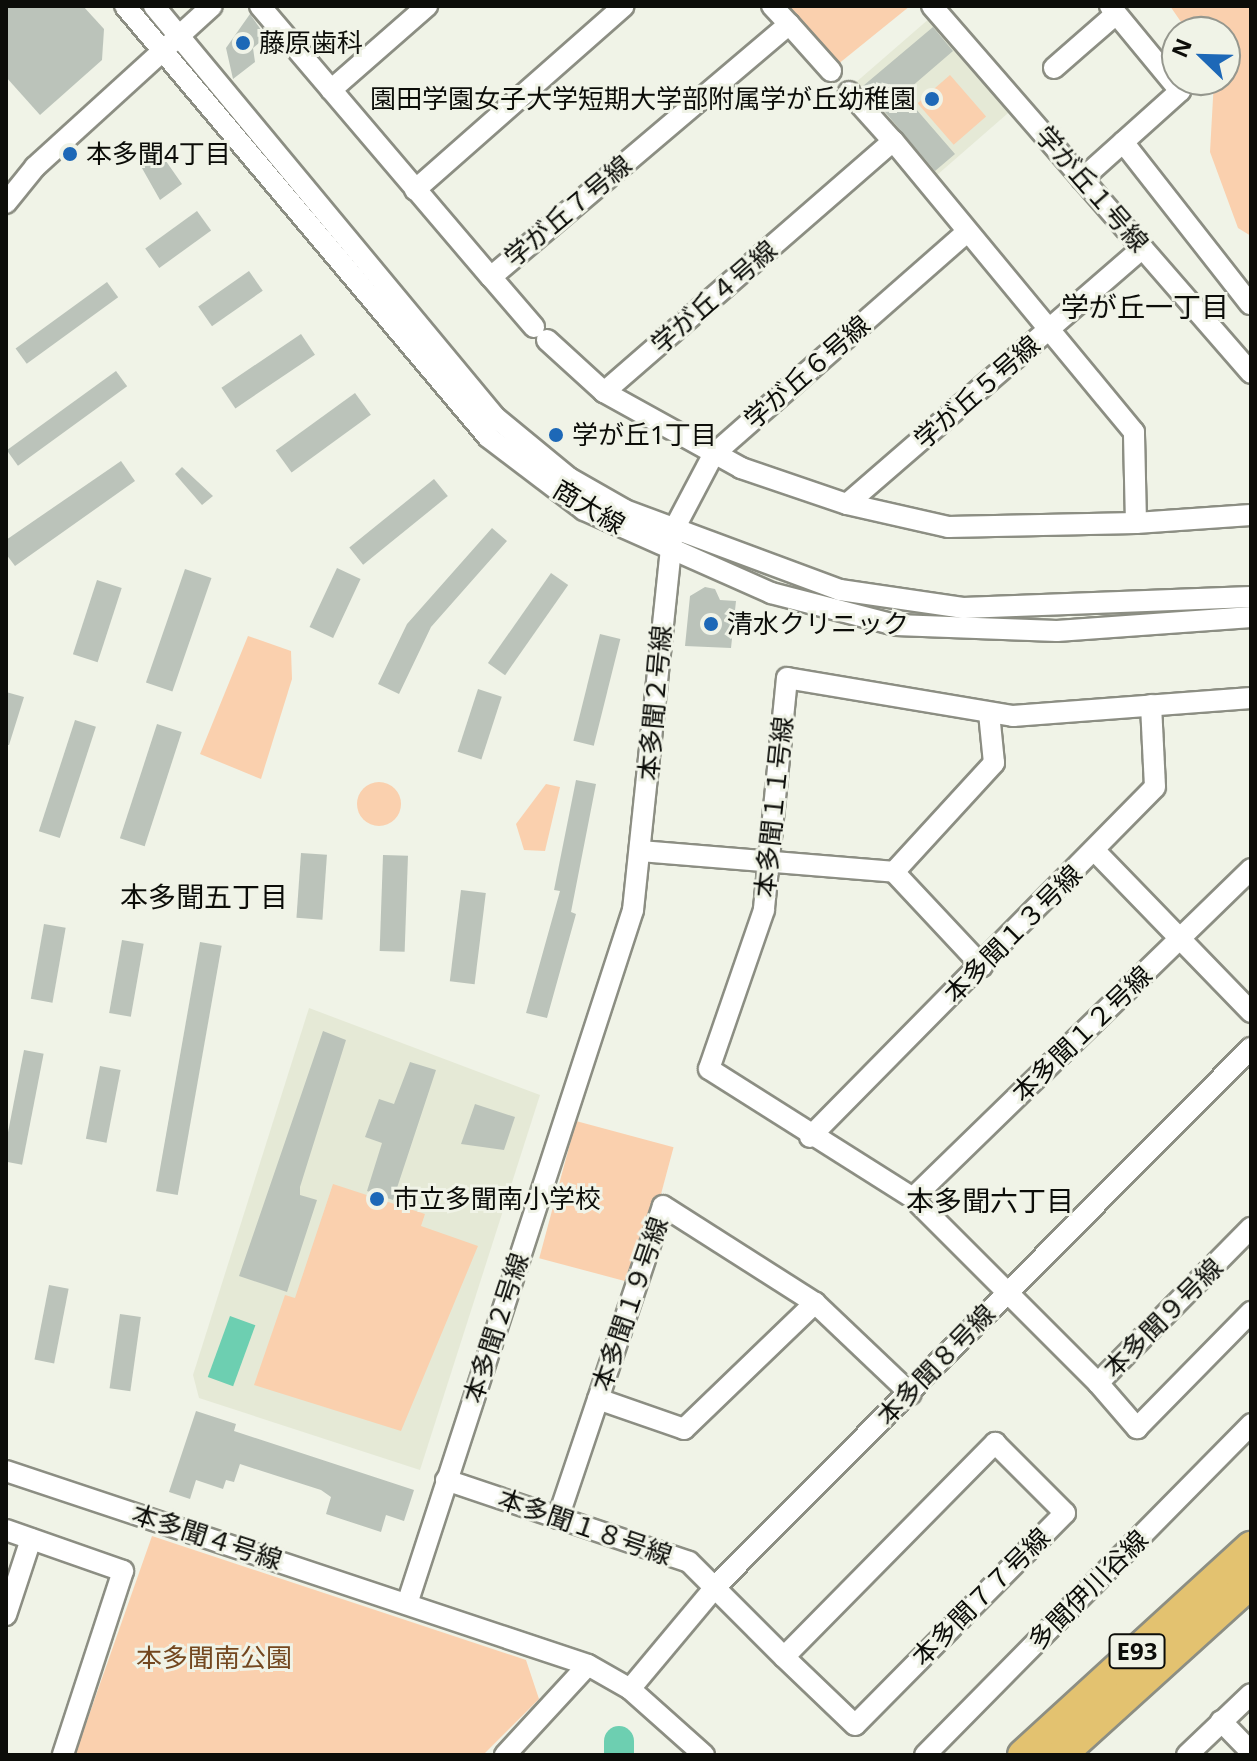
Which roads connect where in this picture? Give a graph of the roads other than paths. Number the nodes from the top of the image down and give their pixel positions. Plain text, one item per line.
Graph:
1 (125, 6) edge
2 (154, 6) edge
3 (212, 6) edge
4 (260, 6) edge
5 (427, 6) edge
6 (624, 6) edge
7 (772, 6) edge
8 (932, 6) edge
9 (1113, 10) edge
10 (789, 24) junction
11 (180, 36) junction
12 (161, 48) junction
13 (1054, 68) dead end
14 (831, 71) dead end
15 (331, 90) junction
16 (849, 92) dead end
17 (893, 141) junction
18 (1123, 142) junction
19 (1082, 179) junction
20 (415, 190) junction
21 (6, 203) edge
22 (966, 233) junction
23 (1143, 248) junction
24 (491, 277) junction
25 (1250, 304) edge
26 (1050, 330) junction
27 (1251, 373) edge
28 (604, 392) junction
29 (713, 455) junction
30 (847, 504) junction
31 (1251, 515) edge
32 (1136, 523) junction
33 (672, 541) junction
34 (1251, 597) edge
35 (1251, 617) edge
36 (1251, 698) edge
37 (1151, 705) junction
38 (989, 713) junction
39 (641, 851) junction
40 (1096, 852) junction
41 (772, 859) junction
42 (1251, 869) edge
43 (894, 872) junction
44 (1181, 939) junction
45 (982, 966) junction
46 (1251, 1012) edge
47 (1251, 1048) edge
48 (810, 1137) junction
49 (913, 1198) junction
50 (1251, 1228) edge
51 (1005, 1292) junction
52 (815, 1303) junction
53 (1251, 1312) edge
54 (1098, 1383) junction
55 (911, 1394) junction
56 (598, 1399) junction
57 (1251, 1424) edge
58 (6, 1471) edge
59 (446, 1480) junction
60 (558, 1518) junction
61 (6, 1530) edge
62 (31, 1539) junction
63 (1251, 1547) edge
64 (1251, 1583) edge
65 (716, 1586) junction
66 (407, 1604) junction
67 (6, 1615) edge
68 (784, 1657) junction
69 (588, 1665) junction
70 (630, 1689) junction
71 (1251, 1694) edge
72 (1221, 1721) junction
73 (1251, 1752) edge
74 (63, 1755) edge
75 (505, 1755) edge
76 (704, 1755) edge
77 (925, 1755) edge
78 (1023, 1755) edge
79 (1061, 1755) edge
80 (1187, 1755) edge

1 - 12 street, 商大線
2 - 11 street, 商大線
3 - 11 street
4 - 15 street, 学が丘７号線
5 - 15 street
6 - 20 street
7 - 10 street
8 - 19 street, 学が丘１号線
9 - 13 street
9 - 18 street
10 - 14 street
10 - 24 street, 学が丘７号線
11 - 12 street
11 - 33 street, 商大線
12 - 21 street
12 - 33 street, 商大線
15 - 20 street, 学が丘７号線
16 - 17 street
17 - 22 street
17 - 28 street, 学が丘４号線
18 - 19 street
18 - 25 street
19 - 23 street, 学が丘１号線
20 - 24 street, 学が丘７号線
22 - 26 street
22 - 29 street, 学が丘６号線
23 - 26 street, 学が丘５号線
23 - 27 street, 学が丘１号線
24 - 28 street
26 - 30 street, 学が丘５号線
26 - 32 street
28 - 29 street
29 - 30 street
29 - 33 street, 学が丘６号線
30 - 32 street
31 - 32 street
33 - 34 street, 商大線
33 - 35 street, 商大線
33 - 39 street, 本多聞２号線
36 - 37 street, 本多聞１１号線
37 - 38 street, 本多聞１１号線
37 - 40 street, 本多聞１３号線
38 - 41 street, 本多聞１１号線
38 - 43 street
39 - 41 street
39 - 59 street, 本多聞２号線
40 - 44 street
40 - 45 street, 本多聞１３号線
41 - 43 street
41 - 48 street, 本多聞１１号線
42 - 44 street, 本多聞１２号線
43 - 45 street
44 - 46 street
44 - 49 street, 本多聞１２号線
45 - 48 street, 本多聞１３号線
47 - 51 street, 本多聞８号線
48 - 49 street, 本多聞１１号線
49 - 51 street, 本多聞１１号線
50 - 54 street, 本多聞９号線
51 - 54 street, 本多聞９号線
51 - 55 street, 本多聞８号線
52 - 55 street, 本多聞１９号線
52 - 56 street
52 - 56 street, 本多聞１９号線
53 - 54 street
55 - 65 street, 本多聞８号線
56 - 60 street, 本多聞１９号線
57 - 77 street, 多聞伊川谷線
58 - 66 street, 本多聞４号線
59 - 60 street, 本多聞１８号線
59 - 66 street, 本多聞２号線
60 - 65 street, 本多聞１８号線
61 - 62 street
62 - 67 street
62 - 74 street
63 - 78 highway, E93
64 - 79 highway, E93
65 - 68 street, 本多聞７７号線
65 - 70 street, 本多聞８号線
66 - 69 street
68 - 68 street, 本多聞７７号線
69 - 70 street
69 - 75 street
70 - 76 street
71 - 72 street
72 - 73 street
72 - 80 street

